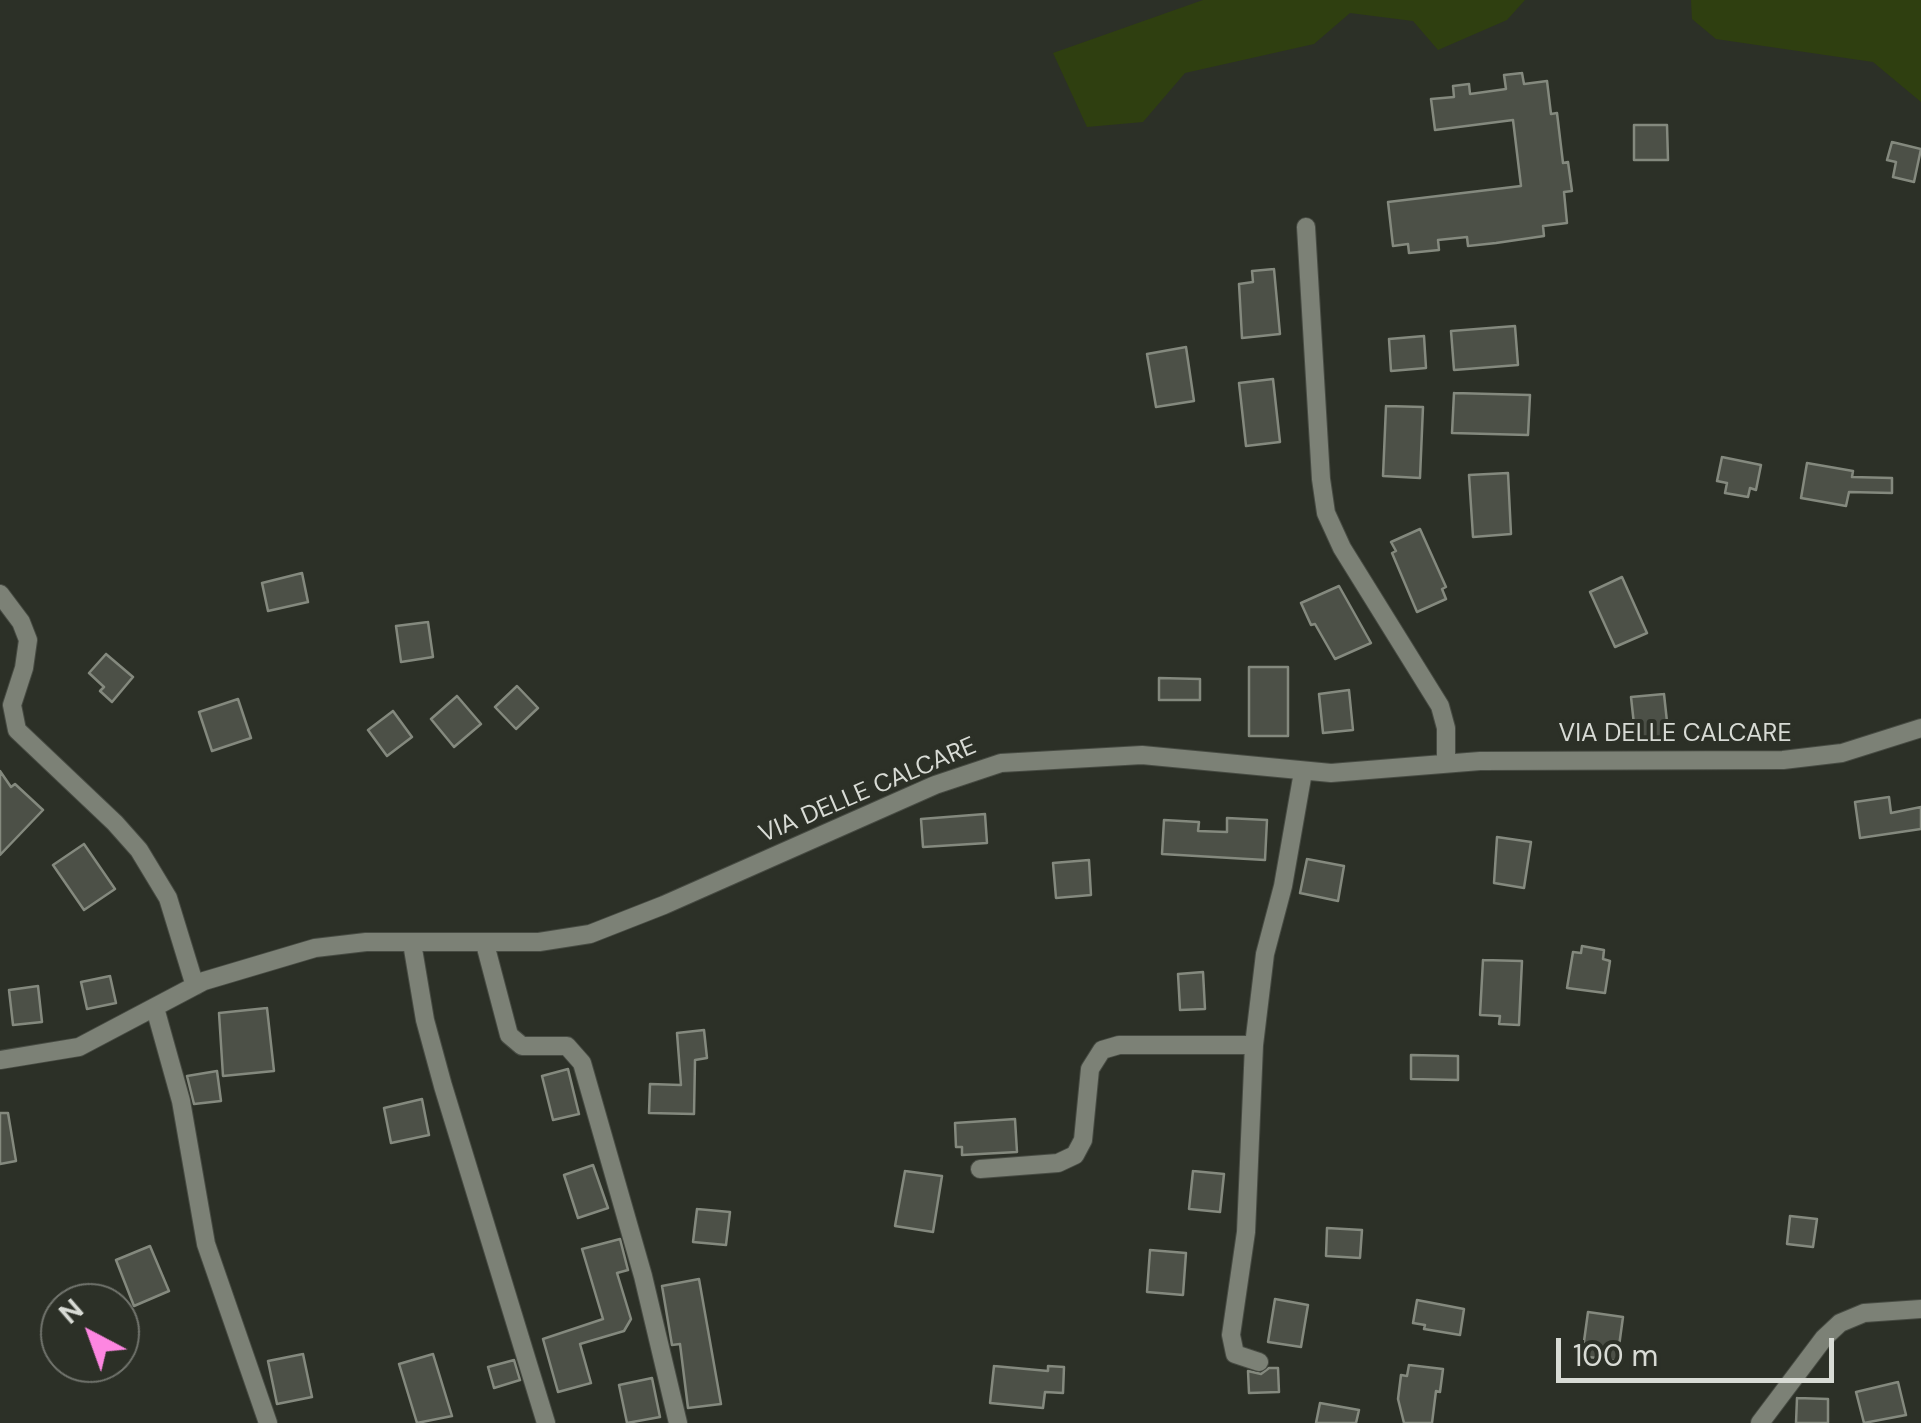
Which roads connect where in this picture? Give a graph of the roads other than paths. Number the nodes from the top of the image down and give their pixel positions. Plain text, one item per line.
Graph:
1 (1306, 227) dead end
2 (0, 594) edge
3 (1921, 728) edge
4 (1446, 763) junction
5 (1303, 772) junction
6 (412, 943) junction
7 (485, 944) junction
8 (195, 986) junction
9 (155, 1008) junction
10 (1254, 1045) junction
11 (0, 1060) edge
12 (980, 1169) dead end
13 (1921, 1309) edge
14 (1260, 1362) dead end
15 (268, 1423) edge
16 (546, 1423) edge
17 (678, 1423) edge
18 (1760, 1423) edge

1 - 4 street
2 - 8 street
3 - 4 street, VIA DELLE CALCARE
4 - 5 street, VIA DELLE CALCARE
5 - 7 street, VIA DELLE CALCARE
5 - 10 street
6 - 7 street, VIA DELLE CALCARE
6 - 8 street, VIA DELLE CALCARE
6 - 16 street
7 - 17 street
8 - 9 street, VIA DELLE CALCARE
9 - 11 street, VIA DELLE CALCARE
9 - 15 street
10 - 12 street
10 - 14 street
13 - 18 street

